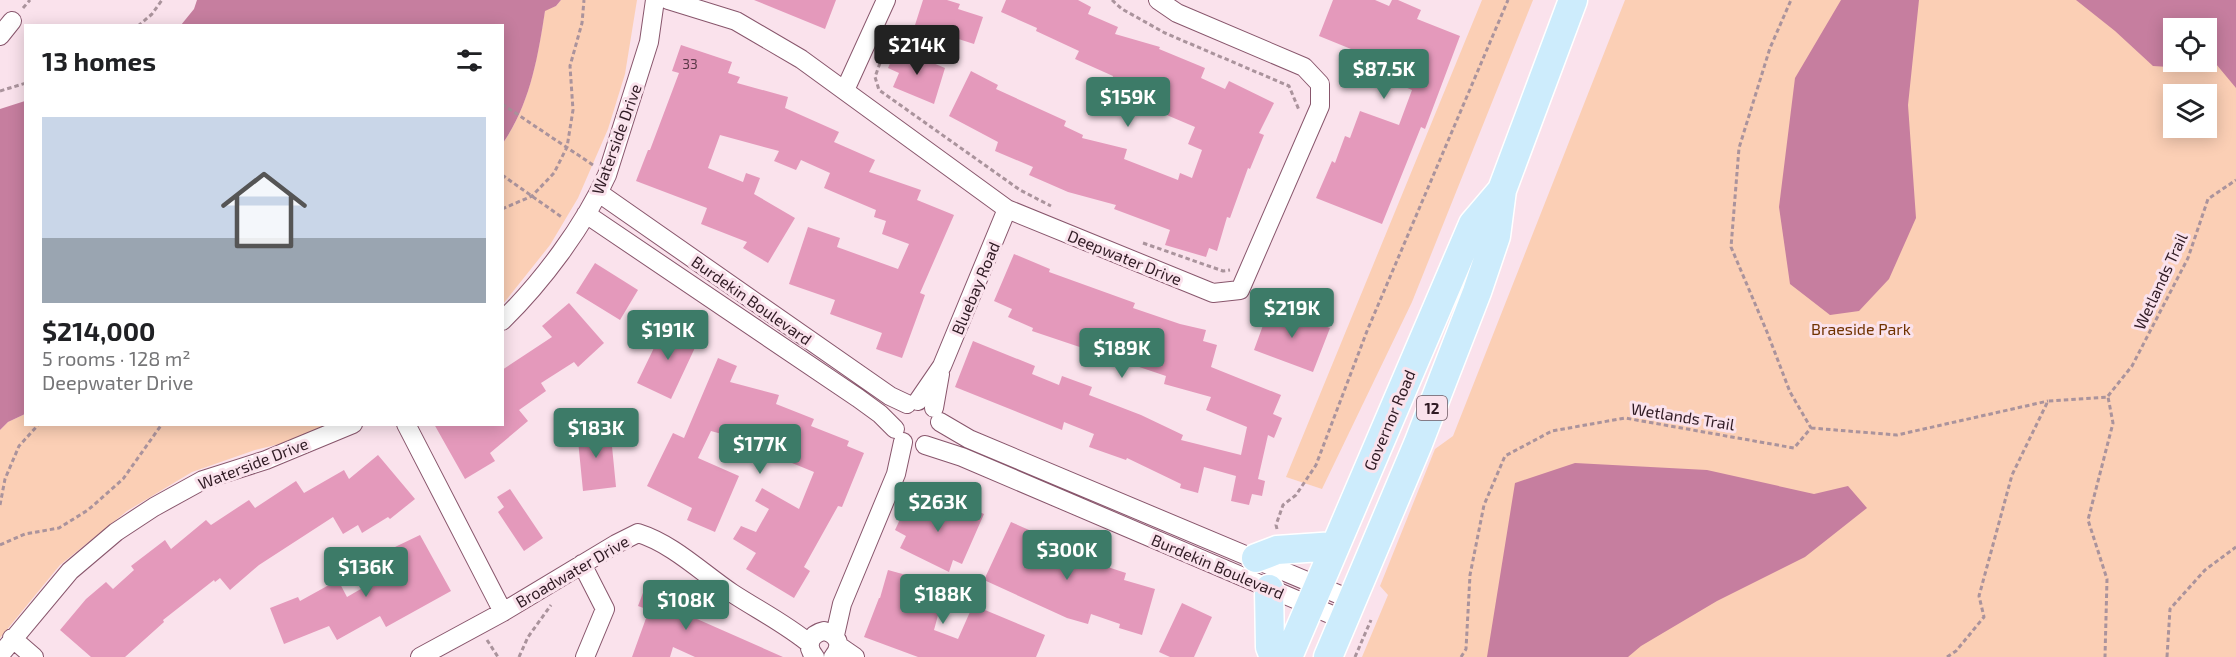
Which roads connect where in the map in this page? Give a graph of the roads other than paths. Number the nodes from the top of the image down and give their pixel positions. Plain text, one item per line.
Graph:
1 (656, 0) edge
2 (668, 0) edge
3 (886, 0) edge
4 (1158, 0) edge
5 (1573, 0) edge
6 (12, 21) dead end
7 (0, 36) edge
8 (845, 90) junction
9 (1502, 190) junction
10 (599, 193) junction
11 (1008, 209) junction
12 (582, 221) junction
13 (504, 319) edge
14 (925, 408) junction
15 (348, 426) edge
16 (407, 426) edge
17 (910, 441) junction
18 (1335, 546) junction
19 (1256, 558) junction
20 (582, 564) junction
21 (1269, 589) junction
22 (1314, 596) junction
23 (503, 612) junction
24 (1356, 612) junction
25 (12, 638) junction
26 (827, 646) edge
27 (0, 655) edge
28 (34, 657) edge
29 (420, 657) edge
30 (585, 657) edge
31 (855, 657) edge
32 (1274, 657) edge
33 (1288, 657) edge
34 (1328, 657) edge

1 - 10 street, Waterside Drive
2 - 8 street, Deepwater Drive
3 - 8 street
4 - 11 street, Deepwater Drive
5 - 9 main road, Governor Road / 12
6 - 7 street
8 - 11 street, Deepwater Drive
9 - 18 main road, Governor Road / 12
9 - 24 main road, Governor Road / 12
10 - 12 street, Waterside Drive
10 - 14 street, Burdekin Boulevard
11 - 14 street, Bluebay Road
12 - 13 street, Waterside Drive
12 - 17 street, Burdekin Boulevard
14 - 17 street
14 - 17 street
14 - 19 street, Burdekin Boulevard
15 - 25 street, Waterside Drive
16 - 23 street, Broadwater Drive
17 - 21 street, Burdekin Boulevard
17 - 26 street
18 - 19 main road
18 - 22 main road, Governor Road / 12
19 - 22 street, Burdekin Boulevard
20 - 23 street, Broadwater Drive
20 - 26 street, Broadwater Drive
20 - 30 street
21 - 22 street, Burdekin Boulevard
21 - 32 main road
22 - 24 street, Burdekin Boulevard
22 - 33 main road, Governor Road / 12
23 - 29 street, Broadwater Drive
24 - 34 main road, Governor Road / 12
25 - 27 street, Waterside Drive
25 - 28 street
26 - 31 street, Broadwater Drive

